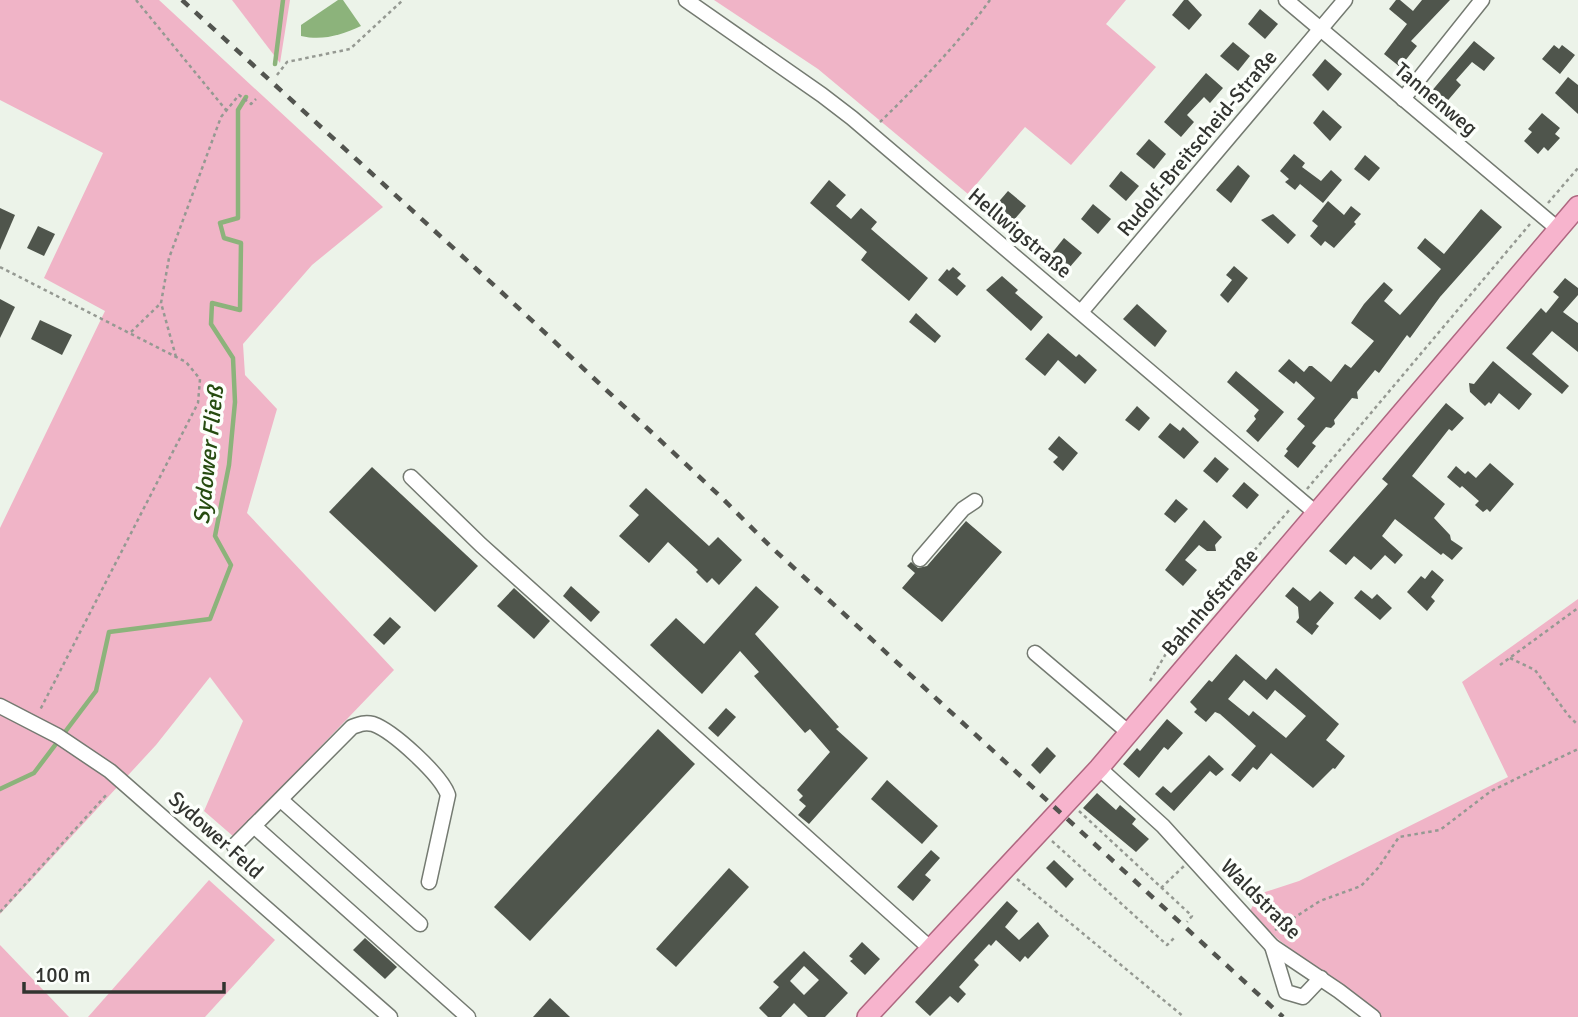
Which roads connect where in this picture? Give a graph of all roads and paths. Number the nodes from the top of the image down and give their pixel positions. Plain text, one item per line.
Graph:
1 (136, 0) edge
2 (403, 0) edge
3 (685, 0) edge
4 (990, 0) edge
5 (1286, 0) edge
6 (1345, 0) edge
7 (1482, 0) edge
8 (1321, 29) junction
9 (277, 75) dead end
10 (256, 99) dead end
11 (1403, 99) junction
12 (226, 110) junction
13 (869, 132) junction
14 (1578, 168) edge
15 (1578, 206) edge
16 (1539, 214) junction
17 (1558, 229) junction
18 (0, 267) edge
19 (161, 303) junction
20 (1081, 312) junction
21 (130, 333) junction
22 (176, 357) junction
23 (411, 477) dead end
24 (1299, 498) junction
25 (975, 501) dead end
26 (1316, 513) junction
27 (920, 559) dead end
28 (1578, 608) edge
29 (1035, 653) dead end
30 (1510, 658) junction
31 (1500, 665) dead end
32 (1149, 683) dead end
33 (0, 706) edge
34 (34, 723) junction
35 (1578, 725) edge
36 (1128, 732) junction
37 (1578, 749) edge
38 (1099, 768) junction
39 (108, 793) dead end
40 (281, 800) junction
41 (1069, 802) junction
42 (254, 826) junction
43 (1042, 831) junction
44 (234, 846) dead end
45 (1192, 859) junction
46 (1006, 869) junction
47 (429, 882) dead end
48 (1161, 888) junction
49 (0, 912) edge
50 (1187, 922) dead end
51 (420, 924) dead end
52 (1174, 938) dead end
53 (1268, 941) junction
54 (931, 948) junction
55 (1321, 978) junction
56 (390, 1017) edge
57 (468, 1017) edge
58 (866, 1017) edge
59 (1184, 1017) edge
60 (1373, 1017) edge

1 - 12 path
2 - 9 path
3 - 13 street, Hellwigstraße
4 - 13 path
5 - 8 street, Tannenweg
6 - 8 street, Rudolf-Breitscheid-Straße
7 - 11 street
8 - 11 street, Tannenweg
8 - 20 street, Rudolf-Breitscheid-Straße
10 - 12 path
11 - 16 street, Tannenweg
12 - 19 path
13 - 20 street, Hellwigstraße
14 - 16 path
15 - 17 main road, Bahnhofstraße
16 - 17 street, Tannenweg
16 - 24 path
17 - 26 main road, Bahnhofstraße
18 - 21 path
19 - 21 path
19 - 22 path
20 - 24 street, Hellwigstraße
21 - 22 path
22 - 34 path
23 - 54 street
24 - 26 street, Hellwigstraße
24 - 32 path
25 - 27 street
26 - 36 main road, Bahnhofstraße
28 - 30 path
29 - 36 street
30 - 31 path
30 - 35 path
33 - 34 street, Sydower Feld
34 - 56 street, Sydower Feld
36 - 38 main road, Bahnhofstraße
37 - 53 path
38 - 41 main road, Bahnhofstraße
38 - 45 street, Waldstraße
39 - 49 path
40 - 42 street
40 - 47 street
40 - 51 street
41 - 43 main road, Bahnhofstraße
41 - 48 path
42 - 44 street
42 - 57 street
43 - 46 main road, Bahnhofstraße
43 - 52 path
45 - 48 path
45 - 53 street, Waldstraße
46 - 54 main road, Bahnhofstraße
46 - 59 path
48 - 50 path
53 - 55 street, Waldstraße
53 - 55 street
54 - 58 main road, Bahnhofstraße
55 - 60 street, Waldstraße

